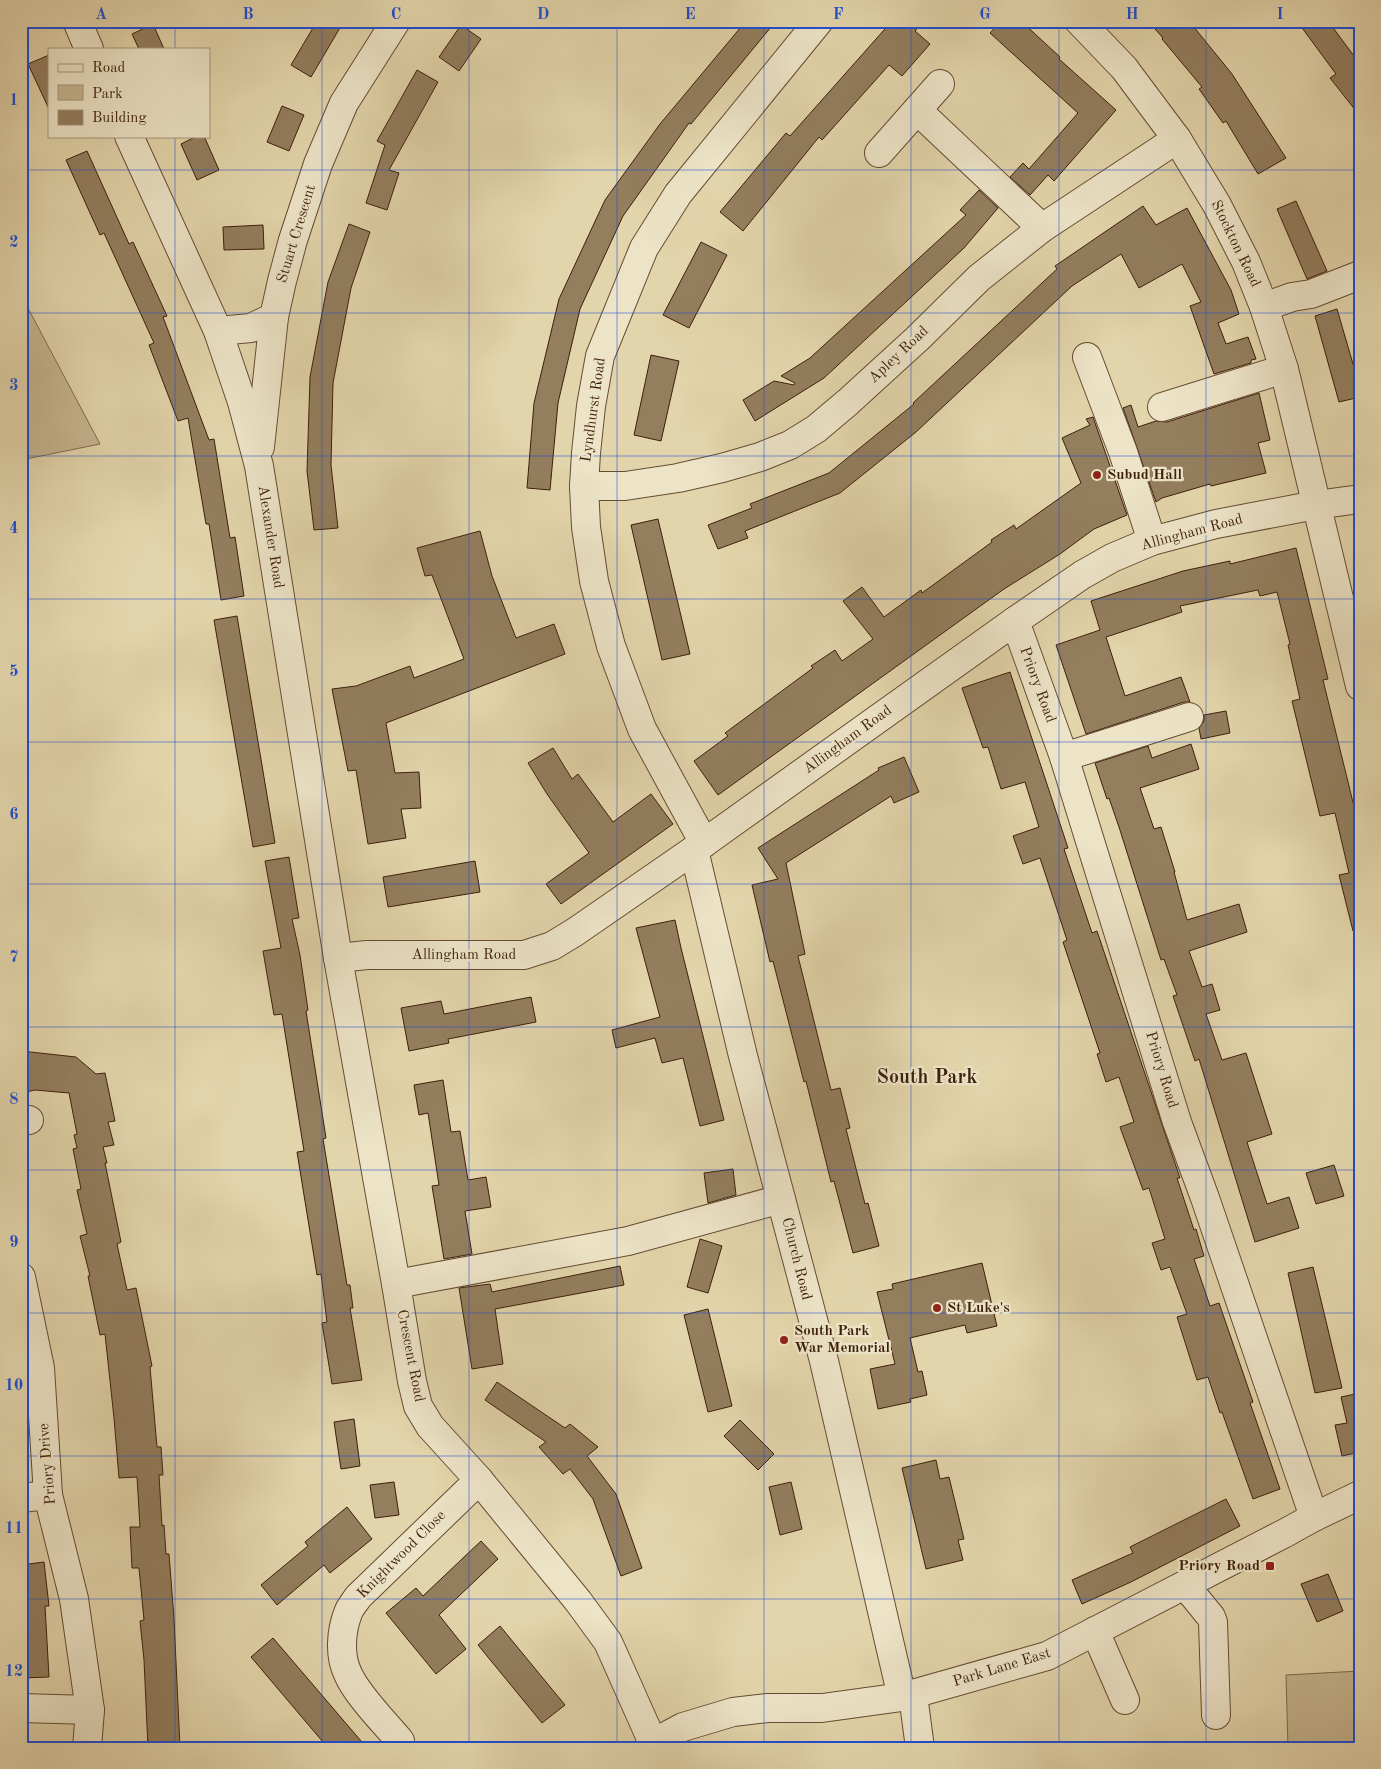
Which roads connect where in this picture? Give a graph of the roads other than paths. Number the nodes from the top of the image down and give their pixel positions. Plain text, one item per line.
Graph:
1 (77, 21) edge
2 (396, 21) edge
3 (819, 21) edge
4 (1079, 21) edge
5 (89, 48) edge
6 (940, 84) dead end
7 (917, 110) junction
8 (131, 138) edge
9 (1177, 139) junction
10 (879, 154) dead end
11 (1042, 228) junction
12 (1360, 275) edge
13 (1264, 307) junction
14 (274, 317) junction
15 (218, 331) junction
16 (1087, 357) dead end
17 (1284, 369) junction
18 (1162, 406) dead end
19 (259, 466) junction
20 (584, 486) junction
21 (1360, 499) edge
22 (1316, 505) junction
23 (1152, 541) junction
24 (1015, 621) junction
25 (1360, 686) edge
26 (1190, 717) dead end
27 (1064, 757) junction
28 (699, 846) junction
29 (338, 958) junction
30 (781, 1199) junction
31 (21, 1277) edge
32 (396, 1284) junction
33 (479, 1480) junction
34 (48, 1495) junction
35 (1360, 1495) edge
36 (21, 1498) edge
37 (1314, 1517) junction
38 (1185, 1585) junction
39 (1095, 1631) junction
40 (908, 1696) junction
41 (1125, 1700) dead end
42 (21, 1708) edge
43 (90, 1710) junction
44 (1216, 1715) dead end
45 (400, 1741) dead end
46 (651, 1745) edge
47 (87, 1748) edge
48 (920, 1748) edge

1 - 5 street
2 - 14 street, Stuart Crescent
3 - 20 street, Lyndhurst Road
4 - 9 street, Stockton Road
6 - 7 street
7 - 10 street
7 - 11 street
8 - 15 street, Alexander Road
9 - 11 street, Apley Road
9 - 13 street, Stockton Road
11 - 20 street, Apley Road
12 - 13 street
13 - 17 street, Stockton Road
14 - 15 street
14 - 19 street, Stuart Crescent
15 - 19 street, Alexander Road
16 - 23 street
17 - 18 street
17 - 22 street, Stockton Road
19 - 29 street, Alexander Road
20 - 28 street, Lyndhurst Road
21 - 22 street, Allingham Road
22 - 23 street, Allingham Road
22 - 25 street, Stockton Road
23 - 24 street, Allingham Road
24 - 27 street, Priory Road
24 - 28 street, Allingham Road
26 - 27 street
27 - 37 street, Priory Road
28 - 29 street, Allingham Road
28 - 30 street, Church Road
29 - 32 street, Crescent Road
30 - 32 street
30 - 40 street, Church Road
31 - 34 street, Priory Drive
32 - 33 street, Crescent Road
33 - 45 street, Knightwood Close
33 - 46 street, Crescent Road
34 - 36 street
34 - 43 street, Priory Drive
35 - 37 street, Park Lane East
37 - 38 street, Park Lane East
38 - 39 street, Park Lane East
38 - 44 street
39 - 40 street, Park Lane East
39 - 41 street
40 - 46 street, Park Lane East
40 - 48 street, Church Road
42 - 43 street
43 - 47 street, Priory Drive

